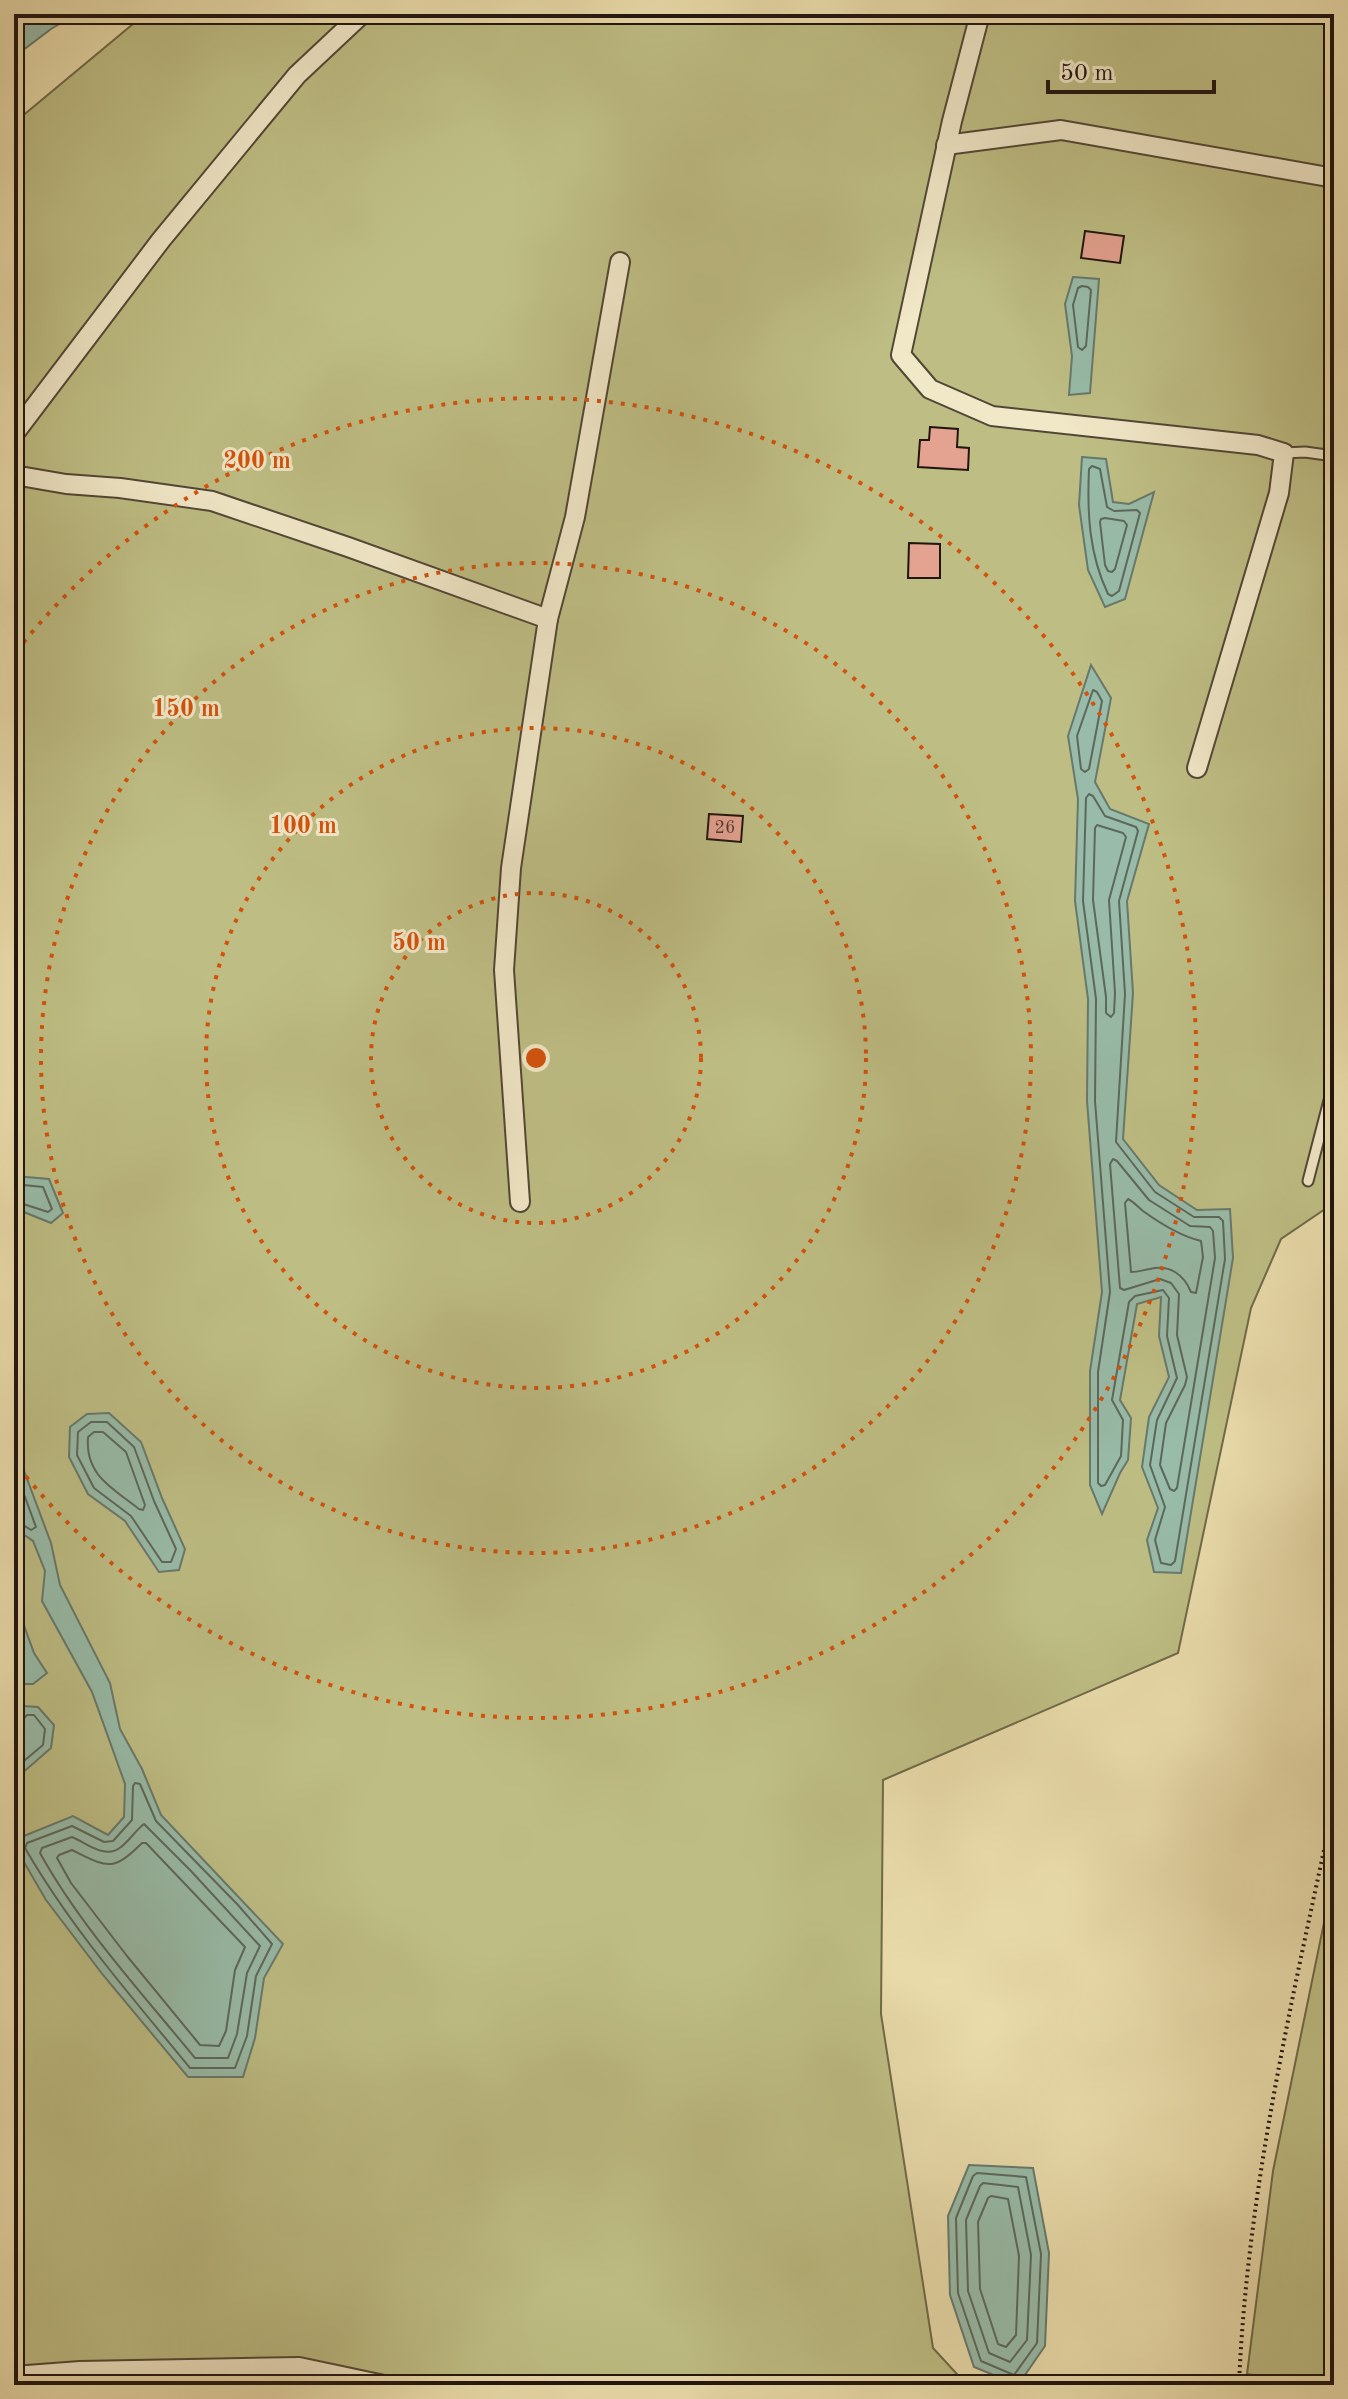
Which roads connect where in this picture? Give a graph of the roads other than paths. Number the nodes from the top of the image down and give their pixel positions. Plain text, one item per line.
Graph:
1 (362, 14) edge
2 (980, 14) edge
3 (946, 145) junction
4 (1334, 178) edge
5 (620, 262) dead end
6 (14, 434) edge
7 (1284, 453) junction
8 (1334, 456) edge
9 (14, 475) edge
10 (548, 619) junction
11 (1197, 768) dead end
12 (1334, 1081) edge
13 (1308, 1181) dead end
14 (520, 1202) dead end
15 (14, 2376) edge
16 (384, 2385) edge

1 - 6 street
2 - 3 street
3 - 4 street
3 - 7 street
5 - 10 street
7 - 8 lane
7 - 11 street
9 - 10 street
10 - 14 street
12 - 13 lane
15 - 16 street

